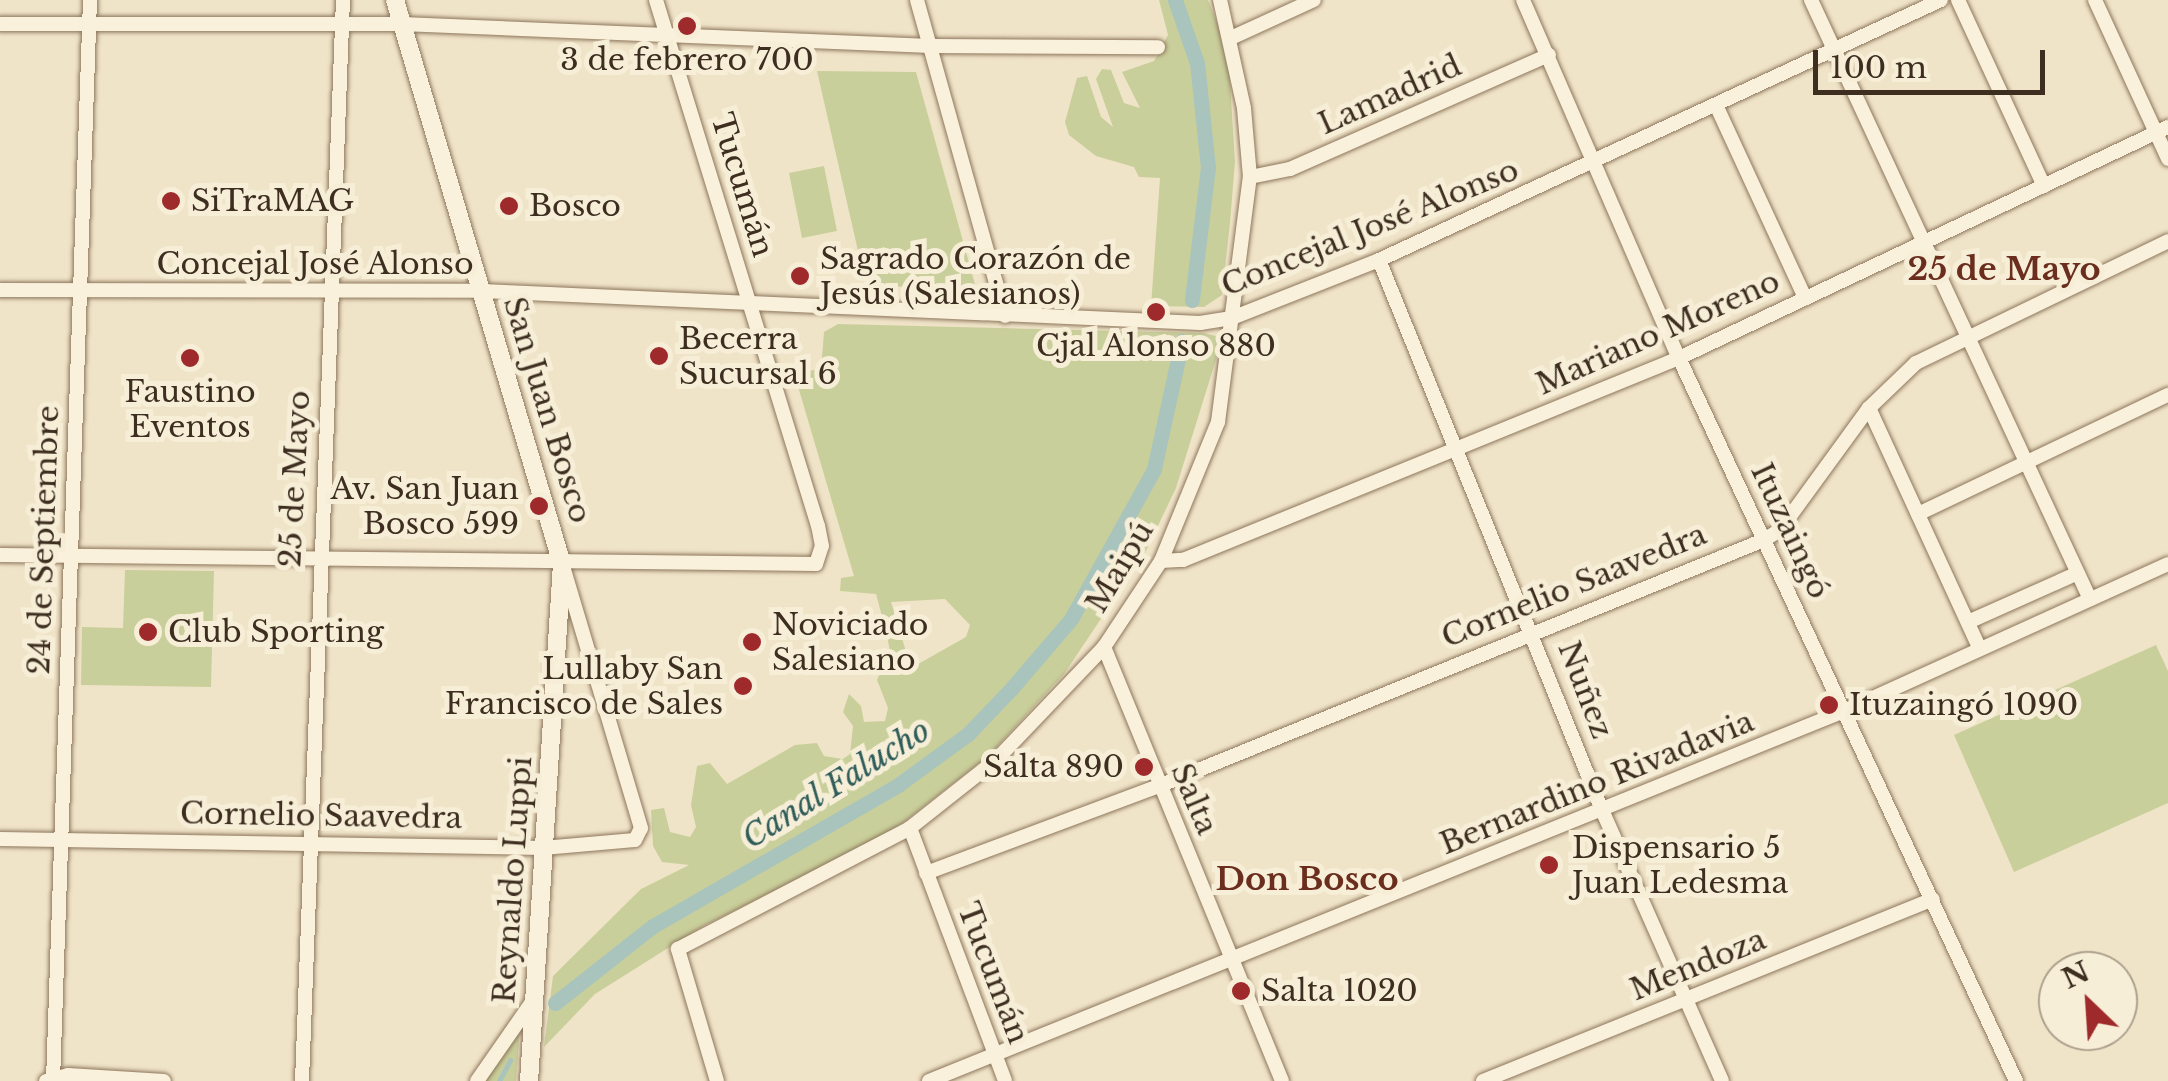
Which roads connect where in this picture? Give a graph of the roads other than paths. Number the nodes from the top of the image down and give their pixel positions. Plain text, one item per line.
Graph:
1 (90, 0) edge
2 (342, 0) edge
3 (395, 0) edge
4 (656, 0) edge
5 (917, 0) edge
6 (1220, 0) edge
7 (1314, 0) edge
8 (1523, 0) edge
9 (1811, 0) edge
10 (1941, 0) edge
11 (1958, 0) edge
12 (2094, 0) edge
13 (0, 24) edge
14 (402, 24) junction
15 (90, 25) junction
16 (341, 25) junction
17 (666, 33) junction
18 (1231, 38) junction
19 (931, 46) junction
20 (1158, 47) dead end
21 (1832, 48) junction
22 (1549, 55) junction
23 (1716, 105) junction
24 (2162, 130) edge
25 (2168, 159) edge
26 (1596, 164) junction
27 (1250, 177) junction
28 (2044, 186) junction
29 (2168, 241) edge
30 (1921, 244) junction
31 (1378, 260) junction
32 (0, 290) edge
33 (333, 290) junction
34 (482, 291) junction
35 (81, 292) junction
36 (1805, 298) junction
37 (750, 302) junction
38 (1005, 316) junction
39 (1232, 318) junction
40 (1965, 335) junction
41 (1678, 358) junction
42 (2168, 395) edge
43 (1870, 408) junction
44 (1458, 450) junction
45 (2026, 463) junction
46 (1918, 514) junction
47 (1764, 540) junction
48 (0, 555) edge
49 (70, 556) junction
50 (318, 558) junction
51 (1161, 561) junction
52 (562, 564) junction
53 (2168, 564) edge
54 (2078, 573) junction
55 (2090, 600) junction
56 (1968, 622) junction
57 (1532, 632) junction
58 (1104, 647) junction
59 (1980, 649) junction
60 (1842, 712) junction
61 (1159, 786) junction
62 (1602, 810) junction
63 (910, 828) junction
64 (640, 836) joint
65 (0, 839) edge
66 (62, 840) junction
67 (308, 844) junction
68 (543, 848) junction
69 (926, 873) junction
70 (1934, 899) junction
71 (1233, 962) junction
72 (1685, 1000) junction
73 (532, 1002) junction
74 (995, 1055) junction
75 (51, 1079) edge
76 (164, 1081) edge
77 (302, 1081) edge
78 (477, 1081) edge
79 (529, 1081) edge
80 (717, 1081) edge
81 (929, 1081) edge
82 (1005, 1081) edge
83 (1282, 1081) edge
84 (1483, 1081) edge
85 (1722, 1081) edge
86 (2016, 1081) edge

1 - 15 street, 24 de Septiembre
2 - 16 street, 25 de Mayo
3 - 14 street, San Juan Bosco
4 - 17 street, Tucumán
5 - 19 street
6 - 18 street, Maipú
7 - 18 street
8 - 22 street, Ituzaingó
9 - 21 street
10 - 21 street, Concejal José Alonso
11 - 28 street
12 - 24 street
13 - 15 street
14 - 16 street
14 - 17 street
14 - 34 street, San Juan Bosco
15 - 16 street
15 - 35 street, 24 de Septiembre
16 - 33 street, 25 de Mayo
17 - 19 street
17 - 37 street, Tucumán
18 - 27 street, Maipú
19 - 20 street
19 - 38 street
21 - 23 street, Concejal José Alonso
21 - 30 street
22 - 26 street, Ituzaingó
22 - 27 street, Lamadrid
23 - 26 street, Concejal José Alonso
23 - 36 street
24 - 25 street
24 - 28 street, Mariano Moreno
26 - 31 street, Concejal José Alonso
26 - 41 street, Ituzaingó
27 - 39 street, Maipú
28 - 30 street, Mariano Moreno
29 - 40 street, Cornelio Saavedra
30 - 36 street, Mariano Moreno
30 - 40 street
31 - 39 street, Concejal José Alonso
31 - 44 street, Nuñez
32 - 35 street, Concejal José Alonso
33 - 34 street, Concejal José Alonso
33 - 35 street, Concejal José Alonso
33 - 50 street, 25 de Mayo
34 - 37 street, Concejal José Alonso
34 - 52 street, San Juan Bosco
35 - 49 street, 24 de Septiembre
36 - 41 street, Mariano Moreno
37 - 38 street, Concejal José Alonso
37 - 52 street, Tucumán
38 - 39 street, Concejal José Alonso
39 - 51 street, Maipú
40 - 43 street, Cornelio Saavedra
40 - 45 street
41 - 44 street, Mariano Moreno
41 - 47 street, Ituzaingó
42 - 45 street
43 - 46 street
43 - 47 street, Cornelio Saavedra
44 - 51 street, Mariano Moreno
44 - 57 street, Nuñez
45 - 46 street
45 - 54 street
46 - 56 street
47 - 57 street, Cornelio Saavedra
47 - 60 street, Ituzaingó
48 - 49 street
49 - 50 street
49 - 66 street, 24 de Septiembre
50 - 52 street
50 - 67 street, 25 de Mayo
51 - 58 street, Maipú
52 - 64 street, San Juan Bosco
52 - 68 street, Reynaldo Luppi
53 - 55 street, Bernardino Rivadavia
54 - 55 street
54 - 56 street
55 - 59 street, Bernardino Rivadavia
56 - 59 street
57 - 61 street, Cornelio Saavedra
57 - 62 street, Nuñez
58 - 61 street, Salta
58 - 63 street, Maipú
59 - 60 street, Bernardino Rivadavia
60 - 62 street, Bernardino Rivadavia
60 - 70 street, Ituzaingó
61 - 69 street, Cornelio Saavedra
61 - 71 street, Salta
62 - 71 street, Bernardino Rivadavia
62 - 72 street, Nuñez
63 - 69 street, Tucumán
63 - 80 street, Maipú
64 - 68 street, Cornelio Saavedra
65 - 66 street, Cornelio Saavedra
66 - 67 street, Cornelio Saavedra
66 - 75 street, 24 de Septiembre
67 - 68 street, Cornelio Saavedra
67 - 77 street, 25 de Mayo
68 - 73 street, Reynaldo Luppi
69 - 74 street, Tucumán
70 - 72 street, Mendoza
70 - 86 street, Ituzaingó
71 - 74 street, Bernardino Rivadavia
71 - 83 street, Salta
72 - 84 street, Mendoza
72 - 85 street, Nuñez
73 - 78 street
73 - 79 street, Reynaldo Luppi
74 - 81 street, Bernardino Rivadavia
74 - 82 street, Tucumán
75 - 76 street

